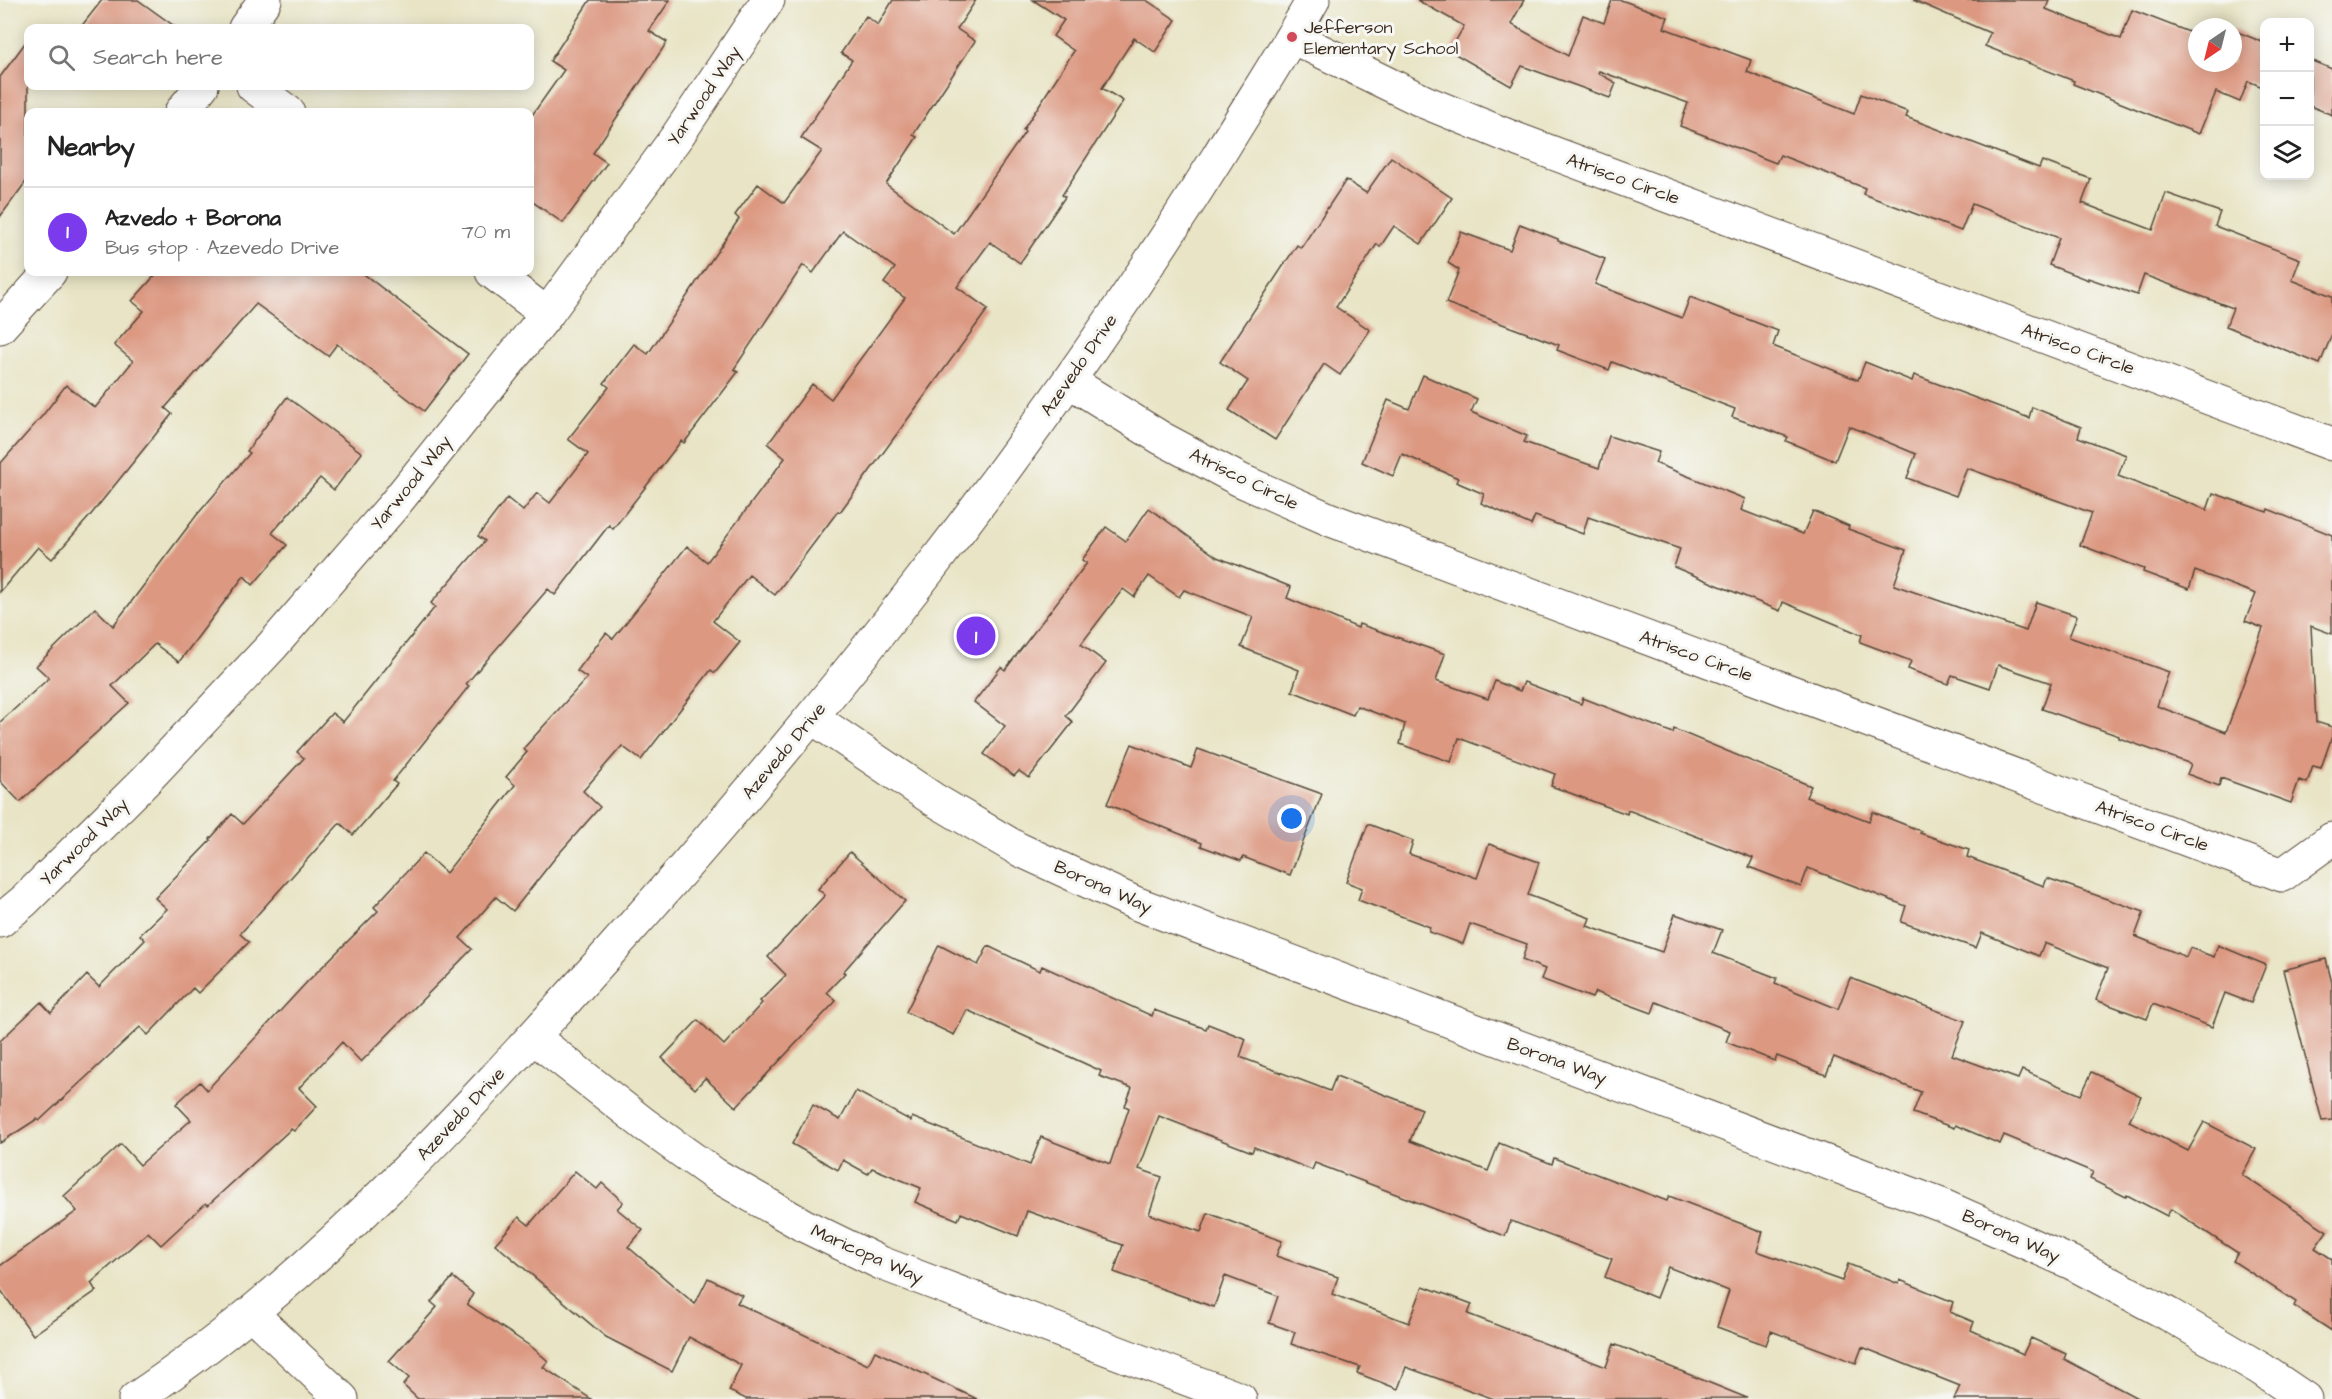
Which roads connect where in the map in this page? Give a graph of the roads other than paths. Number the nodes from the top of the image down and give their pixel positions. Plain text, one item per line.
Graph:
1 (265, 0) edge
2 (768, 0) edge
3 (1313, 0) edge
4 (248, 24) edge
5 (1292, 37) junction
6 (199, 90) edge
7 (258, 90) edge
8 (184, 108) edge
9 (283, 108) edge
10 (46, 276) edge
11 (497, 276) edge
12 (548, 314) junction
13 (0, 327) edge
14 (1069, 381) junction
15 (2332, 444) edge
16 (813, 718) junction
17 (2332, 839) edge
18 (0, 921) edge
19 (534, 1037) junction
20 (251, 1313) junction
21 (135, 1399) edge
22 (342, 1399) edge
23 (1240, 1399) edge
24 (2305, 1399) edge

1 - 4 street
2 - 12 street, Yarwood Way
3 - 5 street, Azevedo Drive
5 - 14 street, Azevedo Drive
5 - 15 street, Atrisco Circle
6 - 8 street
7 - 9 street
10 - 13 street
11 - 12 street
12 - 18 street, Yarwood Way
14 - 16 street, Azevedo Drive
14 - 17 street, Atrisco Circle
16 - 19 street, Azevedo Drive
16 - 24 street, Borona Way
19 - 20 street, Azevedo Drive
19 - 23 street, Maricopa Way
20 - 21 street, Azevedo Drive
20 - 22 street

